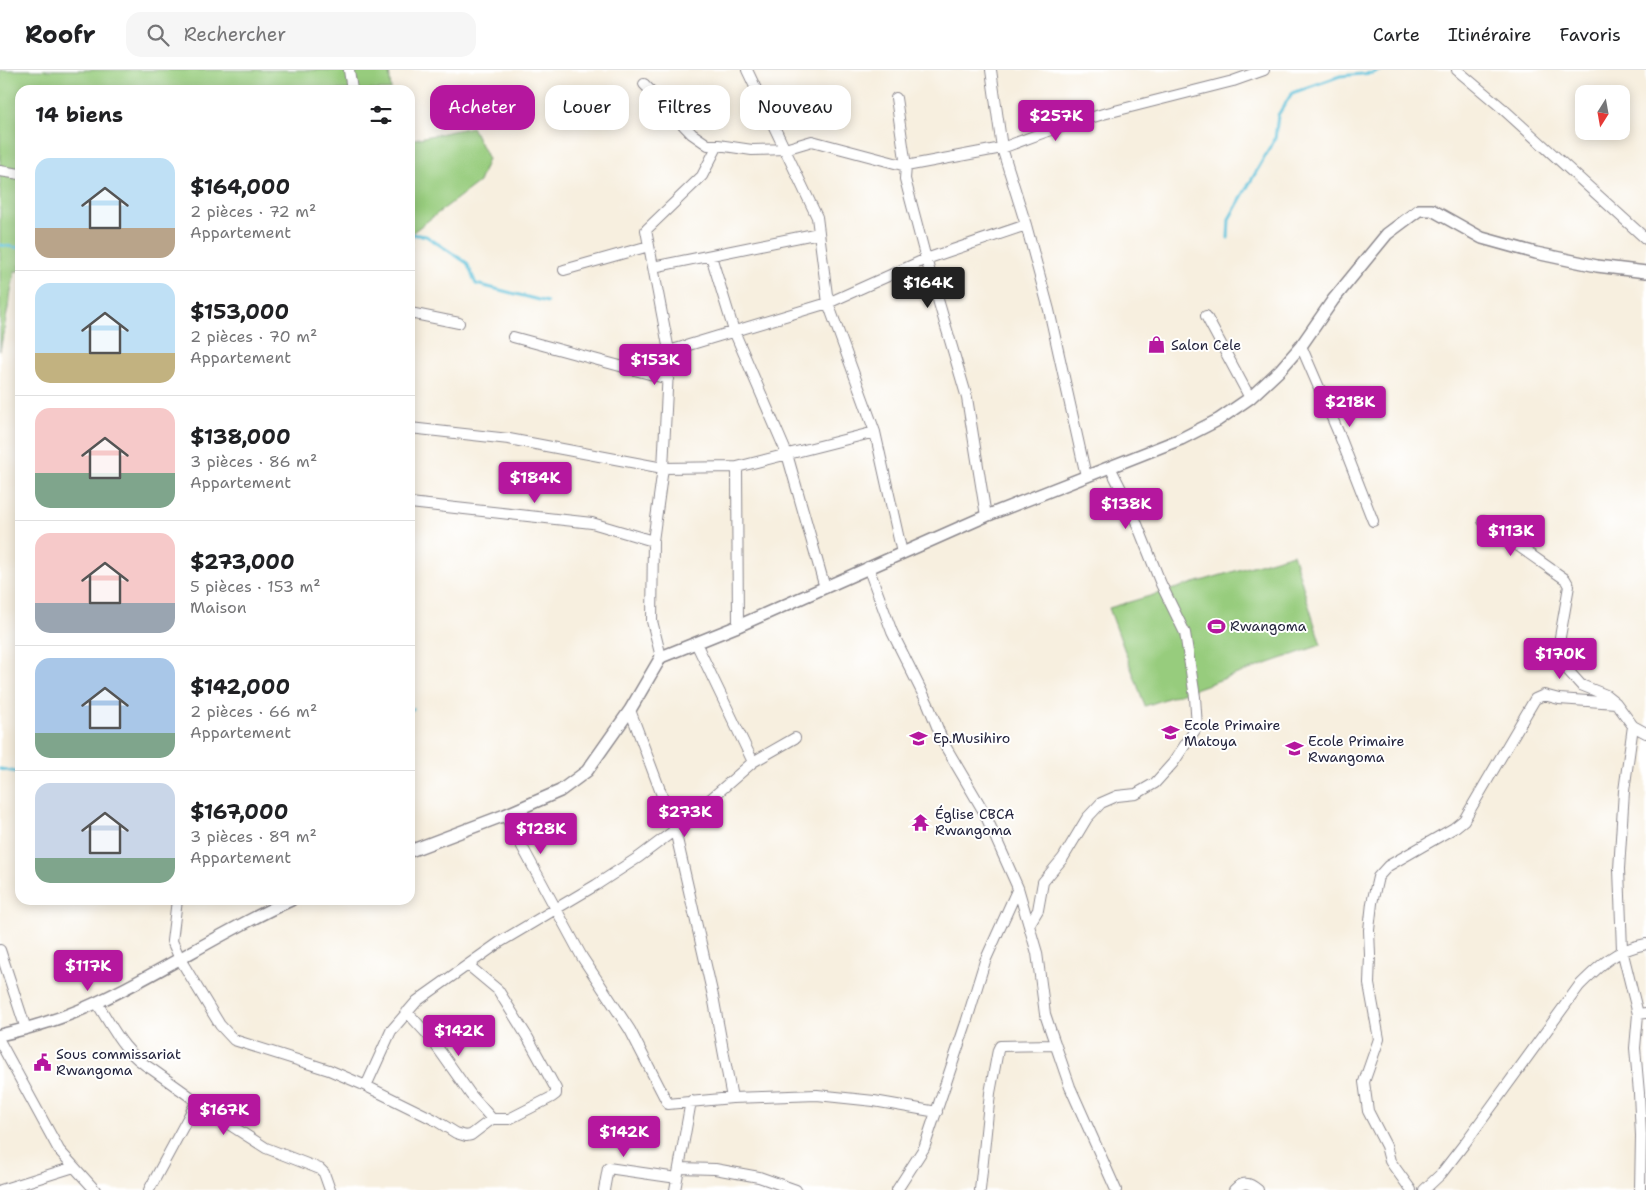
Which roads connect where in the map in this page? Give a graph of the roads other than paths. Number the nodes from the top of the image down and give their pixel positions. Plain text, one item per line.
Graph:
1 (349, 70) edge
2 (747, 70) edge
3 (991, 70) edge
4 (1264, 70) edge
5 (1457, 70) edge
6 (644, 84) dead end
7 (351, 85) edge
8 (896, 98) dead end
9 (718, 145) junction
10 (1002, 148) junction
11 (785, 149) junction
12 (906, 166) junction
13 (0, 171) edge
14 (15, 173) edge
15 (1026, 225) junction
16 (819, 234) junction
17 (1646, 239) edge
18 (649, 246) junction
19 (711, 256) junction
20 (926, 259) junction
21 (653, 266) junction
22 (564, 270) dead end
23 (1646, 272) edge
24 (828, 303) junction
25 (415, 314) edge
26 (1206, 316) dead end
27 (459, 323) dead end
28 (734, 331) junction
29 (513, 337) dead end
30 (1301, 346) junction
31 (669, 351) junction
32 (668, 378) junction
33 (1250, 398) junction
34 (415, 429) edge
35 (875, 432) junction
36 (787, 454) junction
37 (737, 467) junction
38 (664, 468) junction
39 (1110, 468) junction
40 (1086, 476) junction
41 (415, 504) edge
42 (986, 516) junction
43 (1373, 521) dead end
44 (1483, 521) dead end
45 (653, 541) junction
46 (902, 553) junction
47 (868, 567) junction
48 (825, 588) junction
49 (738, 626) junction
50 (696, 643) junction
51 (661, 657) junction
52 (1616, 703) junction
53 (630, 710) junction
54 (1633, 726) junction
55 (1646, 732) edge
56 (794, 738) dead end
57 (753, 762) junction
58 (505, 815) junction
59 (674, 830) junction
60 (415, 849) edge
61 (1018, 888) junction
62 (176, 905) edge
63 (280, 905) edge
64 (556, 908) junction
65 (1028, 925) junction
66 (1646, 944) edge
67 (0, 950) edge
68 (1622, 950) junction
69 (180, 959) junction
70 (468, 965) junction
71 (97, 1003) junction
72 (407, 1012) junction
73 (1642, 1014) edge
74 (26, 1029) junction
75 (0, 1036) edge
76 (0, 1042) edge
77 (1056, 1045) junction
78 (366, 1086) junction
79 (732, 1098) junction
80 (197, 1101) junction
81 (691, 1101) junction
82 (937, 1112) junction
83 (492, 1119) junction
84 (74, 1167) junction
85 (678, 1173) junction
86 (1, 1190) edge
87 (95, 1190) edge
88 (149, 1190) edge
89 (330, 1190) edge
90 (604, 1190) edge
91 (675, 1190) edge
92 (796, 1190) edge
93 (897, 1190) edge
94 (980, 1190) edge
95 (1116, 1190) edge
96 (1234, 1190) edge
97 (1258, 1190) edge
98 (1411, 1190) edge
99 (1424, 1190) edge
100 (1640, 1190) edge

1 - 7 street
2 - 11 street
3 - 10 street
4 - 10 street
5 - 17 street
6 - 9 street
8 - 12 street
9 - 11 street
9 - 18 street
10 - 12 street
10 - 15 street
11 - 12 street
11 - 16 street
12 - 20 street
13 - 14 street
15 - 20 street
15 - 40 street
16 - 19 street
16 - 24 street
18 - 21 street
18 - 22 street
19 - 21 street
19 - 28 street
20 - 24 street
20 - 42 street
21 - 31 street
23 - 30 street
24 - 28 street
24 - 35 street
25 - 27 street
26 - 33 street
28 - 31 street
28 - 36 street
29 - 32 street
30 - 33 street
30 - 43 street
31 - 32 street
32 - 38 street
33 - 39 street
34 - 38 street
35 - 36 street
35 - 46 street
36 - 37 street
36 - 48 street
37 - 38 street
37 - 49 street
38 - 45 street
39 - 40 street
39 - 65 street
40 - 42 street
41 - 45 street
42 - 46 street
44 - 52 street
45 - 51 street
46 - 47 street
47 - 48 street
47 - 61 street
48 - 49 street
49 - 50 street
50 - 51 street
50 - 57 street
51 - 53 street
52 - 54 street
52 - 98 street
53 - 58 street
53 - 59 street
54 - 55 street
54 - 68 street
56 - 57 street
57 - 59 street
58 - 60 street
58 - 64 street
59 - 64 street
59 - 79 street
61 - 65 street
61 - 82 street
62 - 69 street
63 - 69 street
64 - 70 street
64 - 81 street
65 - 77 street
66 - 68 street
67 - 74 street
68 - 73 street
68 - 99 street
69 - 71 street
69 - 78 street
70 - 72 street
70 - 83 street
71 - 74 street
71 - 80 street
72 - 78 street
72 - 83 street
73 - 100 street
74 - 75 street
76 - 84 street
77 - 94 street
77 - 95 street
78 - 83 street
79 - 81 street
79 - 82 street
80 - 88 street
80 - 89 street
81 - 85 street
82 - 93 street
84 - 86 street
84 - 87 street
85 - 90 street
85 - 91 street
85 - 92 street
96 - 97 street

